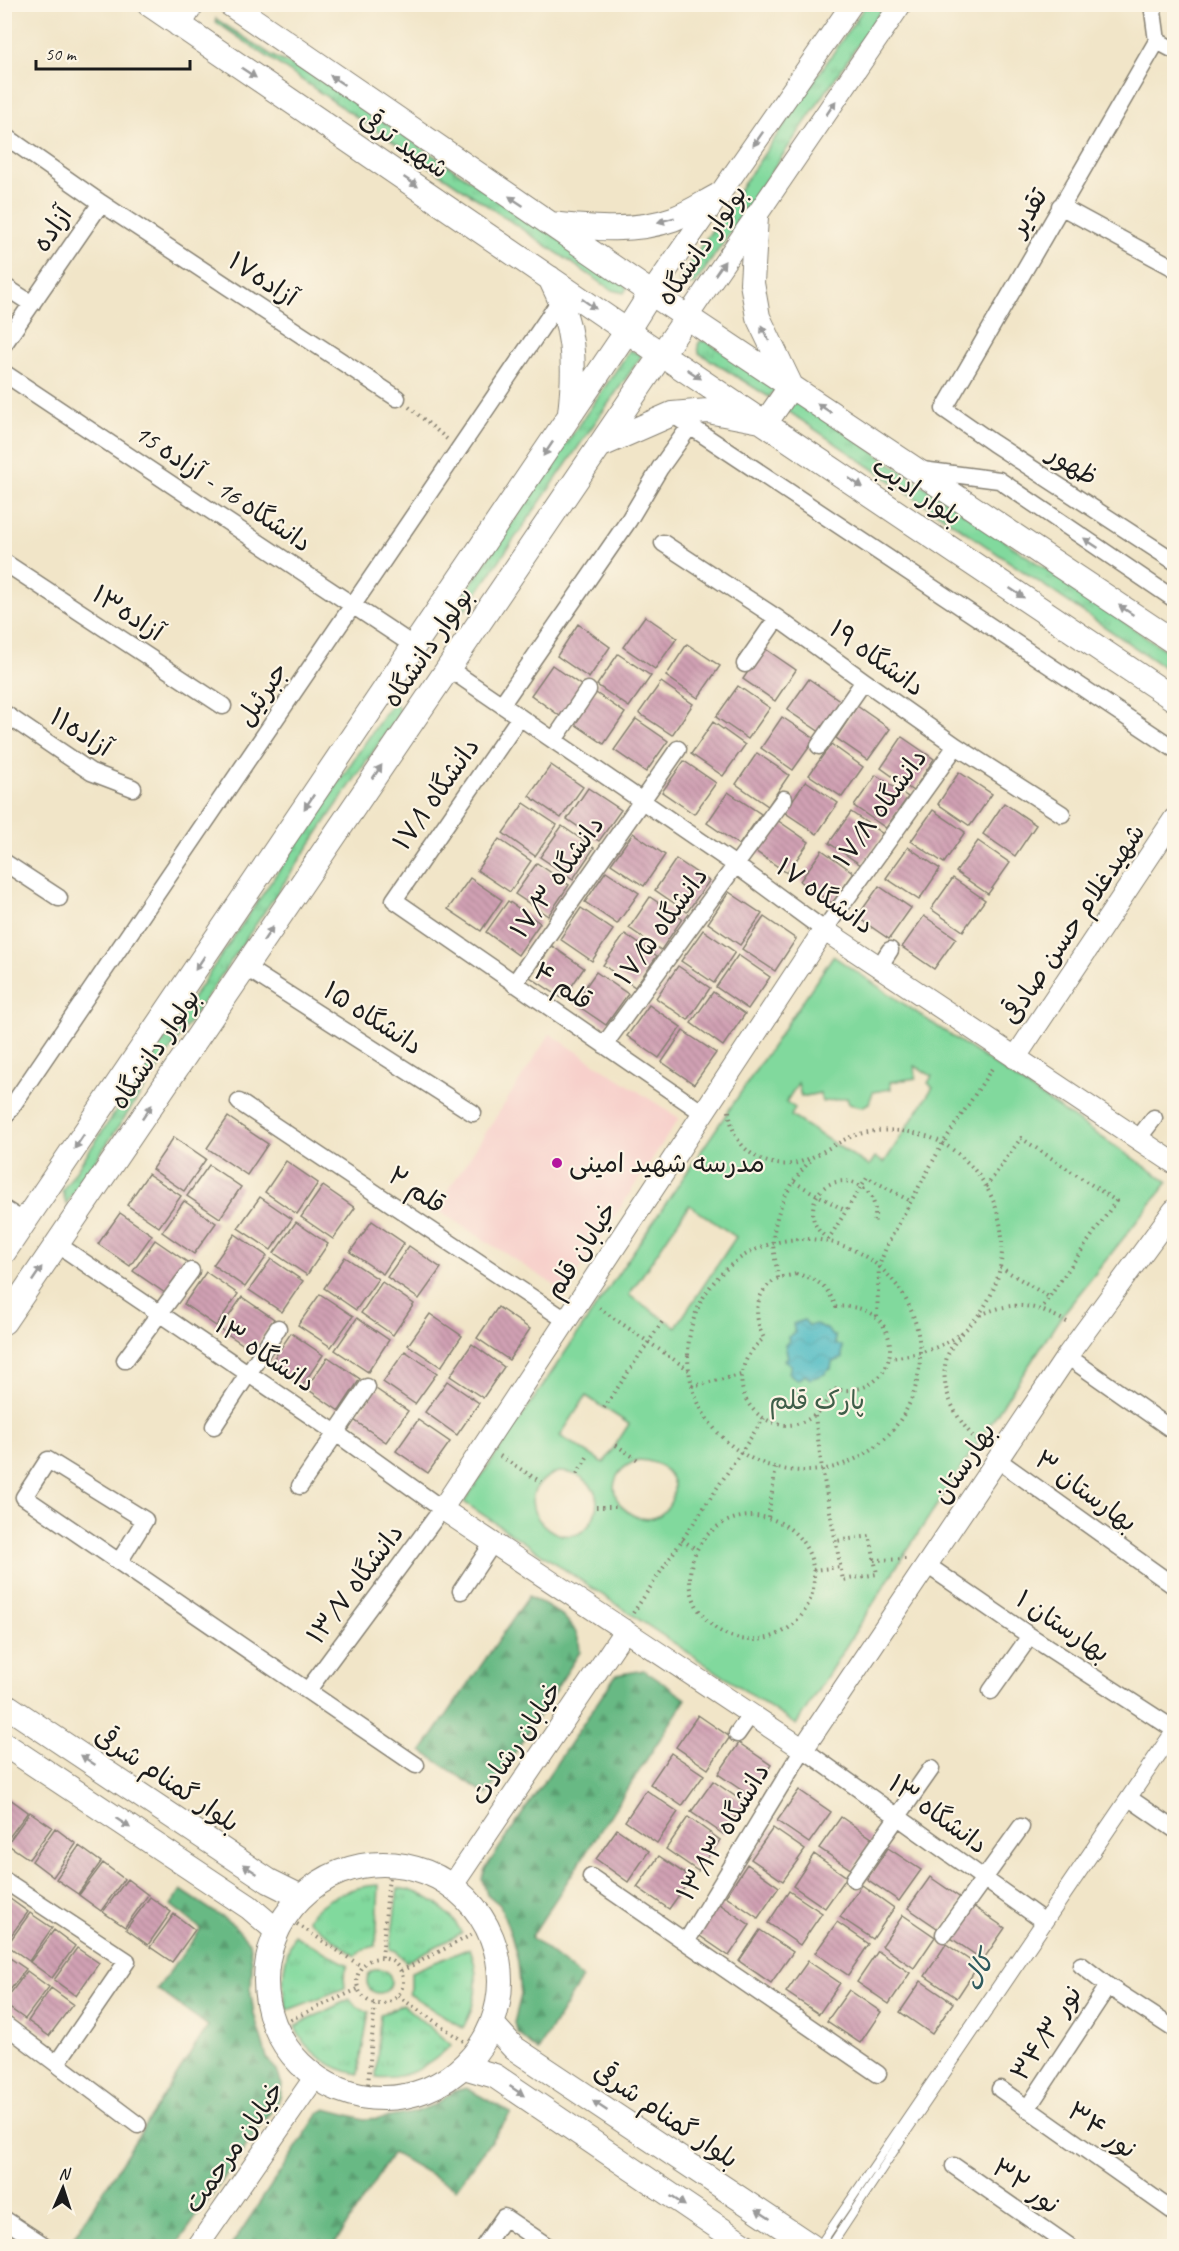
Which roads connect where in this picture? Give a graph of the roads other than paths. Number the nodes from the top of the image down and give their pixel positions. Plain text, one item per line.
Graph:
1 (149, 4) edge
2 (192, 4) edge
3 (230, 4) edge
4 (852, 4) edge
5 (902, 4) edge
6 (1152, 4) edge
7 (178, 25) junction
8 (1157, 40) junction
9 (1174, 50) edge
10 (4, 135) edge
11 (719, 195) junction
12 (101, 203) junction
13 (1060, 206) junction
14 (756, 217) junction
15 (549, 224) junction
16 (1174, 268) edge
17 (549, 276) junction
18 (4, 286) edge
19 (651, 293) junction
20 (561, 299) junction
21 (32, 304) junction
22 (687, 317) junction
23 (627, 331) junction
24 (4, 344) edge
25 (663, 353) junction
26 (4, 373) edge
27 (791, 386) junction
28 (397, 398) road end
29 (944, 409) joint
30 (569, 417) junction
31 (681, 420) junction
32 (766, 422) junction
33 (599, 446) junction
34 (916, 469) junction
35 (663, 543) dead end
36 (1174, 561) edge
37 (4, 562) edge
38 (1174, 599) edge
39 (354, 605) junction
40 (777, 618) junction
41 (1174, 642) edge
42 (414, 646) junction
43 (745, 664) dead end
44 (448, 668) junction
45 (864, 681) junction
46 (588, 690) dead end
47 (1174, 699) edge
48 (502, 704) junction
49 (223, 706) dead end
50 (4, 713) edge
51 (520, 717) junction
52 (554, 740) junction
53 (819, 746) dead end
54 (956, 746) junction
55 (678, 748) dead end
56 (1173, 748) dead end
57 (133, 788) dead end
58 (784, 799) dead end
59 (641, 800) junction
60 (1062, 814) dead end
61 (1174, 819) edge
62 (4, 862) edge
63 (737, 866) junction
64 (58, 898) dead end
65 (394, 900) joint
66 (824, 930) junction
67 (245, 967) junction
68 (514, 984) junction
69 (604, 1046) junction
70 (1010, 1054) junction
71 (239, 1102) dead end
72 (473, 1113) dead end
73 (703, 1113) junction
74 (4, 1118) edge
75 (1154, 1118) dead end
76 (1137, 1140) junction
77 (1174, 1163) edge
78 (4, 1209) edge
79 (1174, 1210) edge
80 (25, 1222) junction
81 (57, 1244) junction
82 (4, 1252) edge
83 (191, 1271) dead end
84 (160, 1314) junction
85 (567, 1320) junction
86 (4, 1322) edge
87 (278, 1328) dead end
88 (1067, 1356) junction
89 (125, 1360) dead end
90 (248, 1373) junction
91 (367, 1386) dead end
92 (1172, 1425) edge
93 (214, 1426) dead end
94 (336, 1433) junction
95 (998, 1460) junction
96 (300, 1486) dead end
97 (442, 1509) junction
98 (493, 1543) junction
99 (119, 1562) junction
100 (927, 1565) junction
101 (1174, 1586) edge
102 (461, 1591) dead end
103 (625, 1630) junction
104 (1030, 1636) junction
105 (308, 1690) junction
106 (991, 1691) dead end
107 (4, 1704) edge
108 (751, 1714) junction
109 (1174, 1730) edge
110 (737, 1734) dead end
111 (4, 1744) edge
112 (803, 1749) junction
113 (416, 1765) dead end
114 (931, 1768) dead end
115 (1132, 1800) junction
116 (898, 1817) junction
117 (1021, 1827) dead end
118 (1174, 1829) edge
119 (591, 1877) dead end
120 (984, 1878) junction
121 (854, 1879) dead end
122 (4, 1880) edge
123 (452, 1886) junction
124 (301, 1897) junction
125 (1042, 1920) junction
126 (281, 1924) junction
127 (944, 1934) dead end
128 (686, 1942) junction
129 (1081, 1965) dead end
130 (1108, 1986) junction
131 (4, 2024) edge
132 (493, 2025) junction
133 (1174, 2029) edge
134 (471, 2059) junction
135 (57, 2063) junction
136 (878, 2074) dead end
137 (315, 2077) junction
138 (1000, 2089) dead end
139 (1027, 2109) junction
140 (138, 2125) dead end
141 (954, 2166) dead end
142 (1174, 2212) edge
143 (4, 2219) edge
144 (817, 2243) edge
145 (45, 2247) edge
146 (198, 2247) edge
147 (484, 2247) edge
148 (547, 2247) edge
149 (746, 2247) edge
150 (831, 2247) edge
151 (1069, 2247) edge

1 - 7 main road, شهید ترقی
2 - 7 main road
15 -> 3 main road, شهید ترقی
4 -> 11 street, بولوار دانشگاه
14 -> 5 street, بولوار دانشگاه
6 - 8 street
7 -> 17 main road, شهید ترقی
8 - 9 street
8 - 13 street, تقدیر
10 - 12 street, آزاده۱۷
11 -> 15 main road
11 - 19 street, بولوار دانشگاه
12 - 21 street, آزاده
12 - 28 street, آزاده۱۷
13 - 16 street
13 - 29 street, تقدیر
22 -> 14 street, بولوار دانشگاه
27 -> 14 main road
15 - 19 main road, شهید ترقی
17 - 20 main road
17 -> 23 main road, شهید ترقی
18 - 21 street
19 - 22 main road, بلوار ادیب
19 - 23 main road, بولوار دانشگاه
20 - 30 main road
20 - 39 street, جبرئیل
21 - 24 street, آزاده
22 - 25 main road, بولوار دانشگاه
22 - 27 main road, بلوار ادیب
23 - 25 main road, بلوار ادیب
23 - 30 main road, بولوار دانشگاه
25 -> 32 main road, بلوار ادیب
25 - 33 main road, بولوار دانشگاه
26 - 39 street, دانشگاه 16 - آزاده 15
27 - 32 main road
34 -> 27 main road, بلوار ادیب
29 - 36 street, ظهور
30 -> 42 main road, بولوار دانشگاه
31 - 32 main road
31 - 33 main road
31 - 48 street
31 - 56 street
32 -> 47 main road, بلوار ادیب
33 - 44 main road, بولوار دانشگاه
38 -> 34 street
41 -> 34 main road, بلوار ادیب
35 - 40 street, دانشگاه ۱۹
37 - 49 street, آزاده۱۳
39 - 42 street, دانشگاه 16 - آزاده 15
39 - 74 street, جبرئیل
40 - 43 street
40 - 45 street, دانشگاه ۱۹
42 -> 80 main road, بولوار دانشگاه
44 - 48 street, دانشگاه ۱۷
67 -> 44 main road, بولوار دانشگاه
45 - 53 street
45 - 54 street, دانشگاه ۱۹
46 - 52 street
48 - 51 street, دانشگاه ۱۷
50 - 57 street, آزاده۱۱
51 - 52 street, دانشگاه ۱۷
51 - 65 street, دانشگاه ۱۷/۱
52 - 59 street, دانشگاه ۱۷
54 - 60 street, دانشگاه ۱۹
54 - 66 street, دانشگاه ۱۷/۸
55 - 59 street, دانشگاه ۱۷/۳
58 - 63 street, دانشگاه ۱۷/۵
59 - 63 street, دانشگاه ۱۷
59 - 68 street, دانشگاه ۱۷/۳
61 - 70 street, شهیدغلام حسن صادقی
62 - 64 street
63 - 66 street, دانشگاه ۱۷
63 - 69 street, دانشگاه ۱۷/۵
65 - 68 street, قلم ۴
66 - 70 street, دانشگاه ۱۷
66 - 73 street, خیابان قلم
67 - 72 street, دانشگاه ۱۵
81 -> 67 main road, بولوار دانشگاه
68 - 69 street, قلم ۴
69 - 73 street, قلم ۴
70 - 76 street, دانشگاه ۱۷
71 - 85 street, قلم ۲
73 - 85 street, خیابان قلم
75 - 76 street
76 - 77 street, دانشگاه ۱۷
78 - 80 street
79 - 88 street, بهارستان
80 - 82 main road, بولوار دانشگاه
81 - 84 street, دانشگاه ۱۳
86 -> 81 main road, بولوار دانشگاه
83 - 84 street
84 - 89 street
84 - 90 street, دانشگاه ۱۳
85 - 97 street, خیابان قلم
87 - 90 street
88 - 92 street
88 - 95 street, بهارستان
90 - 93 street
90 - 94 street, دانشگاه ۱۳
91 - 94 street
94 - 96 street
94 - 97 street, دانشگاه ۱۳
95 - 100 street, بهارستان
95 - 101 street, بهارستان ۳
97 - 98 street
97 - 105 street, دانشگاه ۱۳/۷
98 - 102 street
98 - 103 street
99 - 99 street
99 - 105 street
100 - 104 street, بهارستان ۱
100 - 112 street, بهارستان
103 - 108 street
103 - 123 street, خیابان رشادت
104 - 106 street
104 - 109 street, بهارستان ۱
105 - 113 street
124 -> 107 main road, بلوار گمنام شرقی
108 - 110 street
108 - 112 street
109 - 115 lane
109 - 125 lane
111 -> 126 main road
112 - 116 street, دانشگاه ۱۳
112 - 128 street, دانشگاه ۱۳/۱۳
114 - 116 street
115 - 118 street
115 - 150 lane
116 - 120 street, دانشگاه ۱۳
116 - 121 street
117 - 120 street
119 - 128 street
120 - 125 street, دانشگاه ۱۳
120 - 127 street
122 - 135 street
123 - 124 main road
123 - 132 main road
124 - 126 main road
125 - 144 lane
126 - 137 main road
128 - 136 street
129 - 130 street
130 - 133 street
130 - 139 street, نور ۳۴/۳
131 - 135 street
132 - 134 main road
144 -> 132 main road, بلوار گمنام شرقی
134 - 137 main road
134 -> 149 main road
135 - 140 street
137 - 146 street, خیابان مرحمت
138 - 139 street, نور ۳۴
139 - 142 street, نور ۳۴
141 - 151 street, نور ۳۲
143 - 145 street
147 - 148 street

